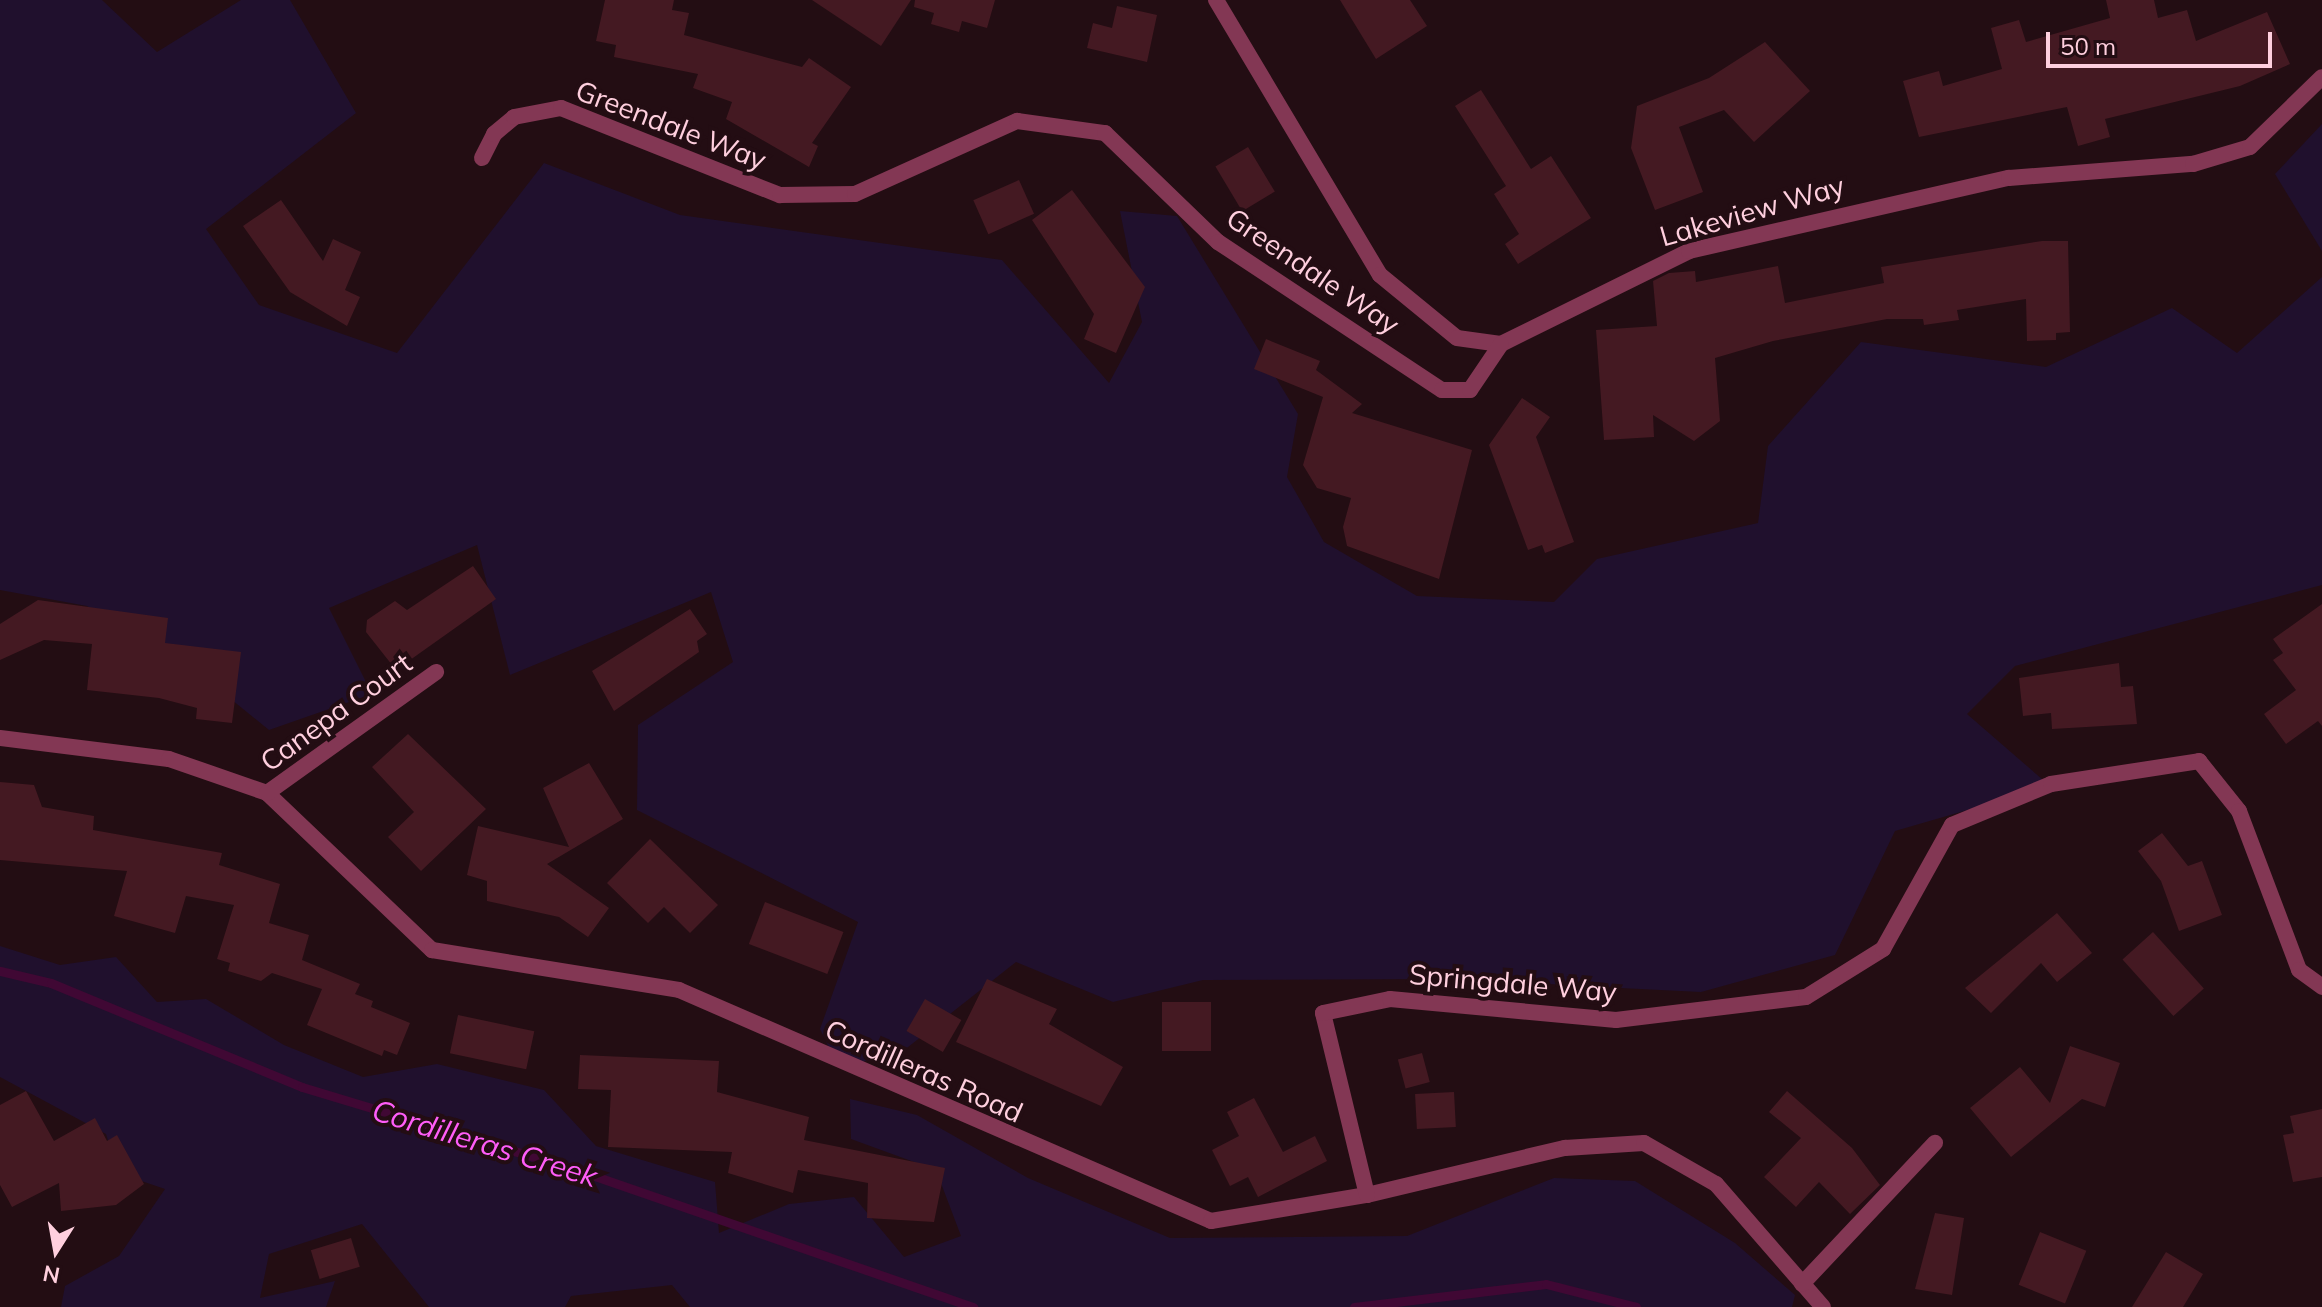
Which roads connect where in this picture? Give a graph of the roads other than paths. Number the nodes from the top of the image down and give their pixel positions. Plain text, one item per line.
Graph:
1 (1216, 0) edge
2 (2322, 77) edge
3 (482, 158) dead end
4 (1501, 344) junction
5 (436, 672) dead end
6 (0, 738) edge
7 (267, 793) junction
8 (2322, 987) edge
9 (1935, 1143) dead end
10 (1367, 1195) junction
11 (1802, 1284) junction
12 (1823, 1307) edge

1 - 4 street
2 - 4 street, Lakeview Way
3 - 4 street, Greendale Way
5 - 7 street, Canepa Court
6 - 7 street, Cordilleras Road
7 - 10 street, Cordilleras Road
8 - 10 street, Springdale Way
9 - 11 street
10 - 11 street, Cordilleras Road
11 - 12 street, Cordilleras Road

